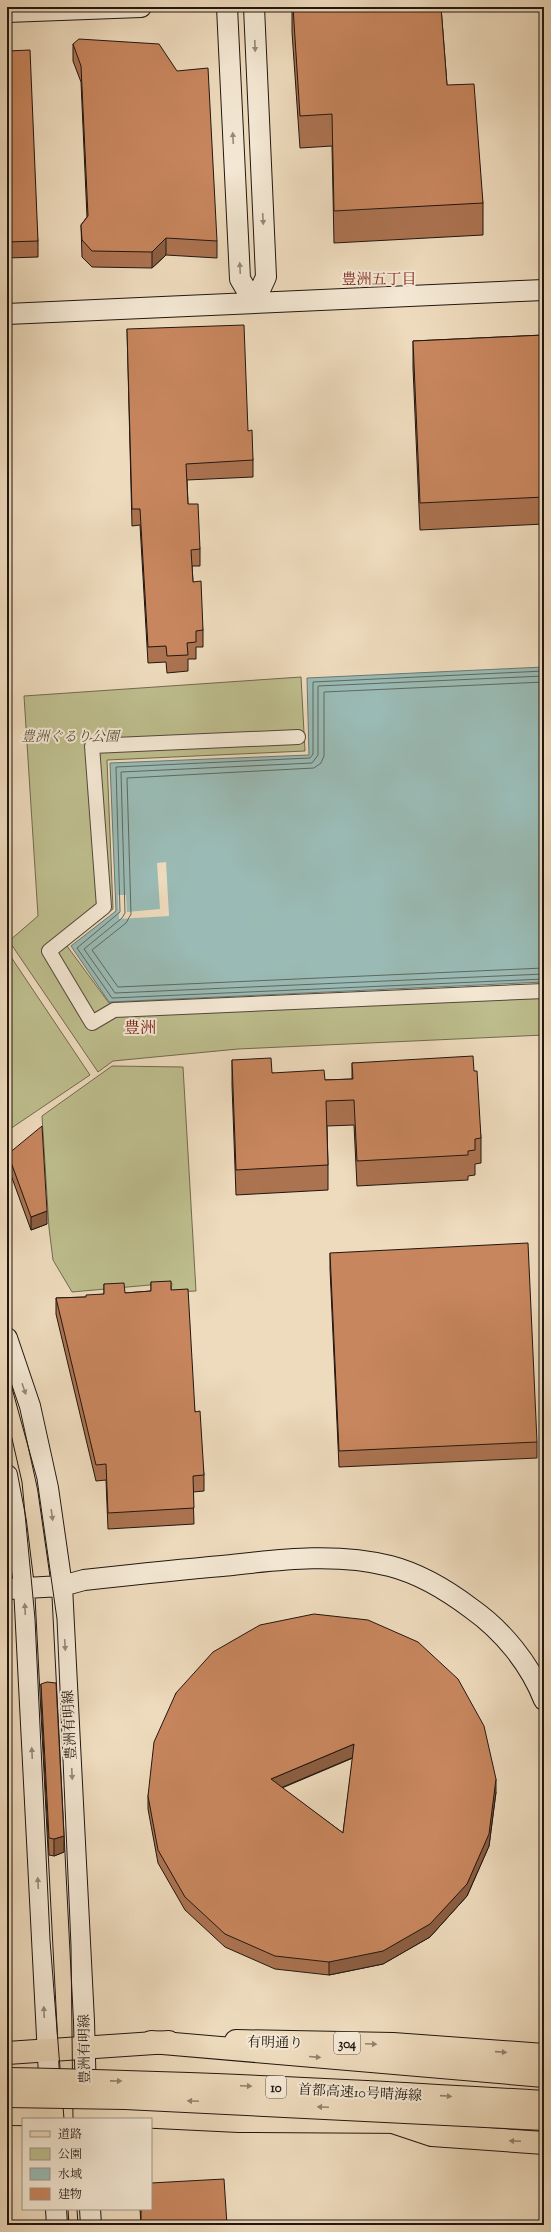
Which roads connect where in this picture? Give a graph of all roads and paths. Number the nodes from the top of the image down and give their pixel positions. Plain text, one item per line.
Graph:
1 (141, 7) edge
2 (227, 7) edge
3 (254, 7) edge
4 (7, 12) edge
5 (544, 290) edge
6 (254, 303) junction
7 (7, 314) edge
8 (298, 737) dead end
9 (544, 991) edge
10 (7, 1338) edge
11 (7, 1476) edge
12 (62, 1586) junction
13 (16, 1588) edge
14 (544, 1700) edge
15 (150, 2042) junction
16 (84, 2048) junction
17 (47, 2051) junction
18 (7, 2053) edge
19 (544, 2055) edge
20 (544, 2076) edge
21 (7, 2079) edge
22 (7, 2096) edge
23 (544, 2102) edge
24 (7, 2114) edge
25 (51, 2117) edge
26 (86, 2117) edge
27 (124, 2118) edge
28 (152, 2119) edge
29 (544, 2119) edge
30 (393, 2122) junction
31 (544, 2128) edge
32 (544, 2143) edge
33 (56, 2210) edge
34 (90, 2210) edge
35 (57, 2225) edge
36 (91, 2225) edge

1 - 4 street
6 -> 2 street
3 -> 6 street
5 - 6 street
6 - 7 street
8 - 9 street
10 -> 12 street, 豊洲有明線
11 - 13 street
12 - 13 street
12 - 14 street
12 -> 16 street, 豊洲有明線
17 -> 13 street
15 - 16 main road, 有明通り / 304
15 -> 19 main road, 有明通り / 304
15 -> 20 main road
16 - 17 main road, 有明通り / 304
16 - 26 street, 豊洲有明線
17 - 18 main road, 有明通り / 304
17 - 25 street
21 -> 23 main road, 首都高速10号晴海線 / 10, bridge
29 -> 22 main road, 首都高速10号晴海線 / 10, bridge
24 - 25 main road
25 - 26 main road
26 - 27 main road
28 - 30 main road
30 - 31 main road
32 -> 30 main road
33 - 35 street
34 - 36 street

